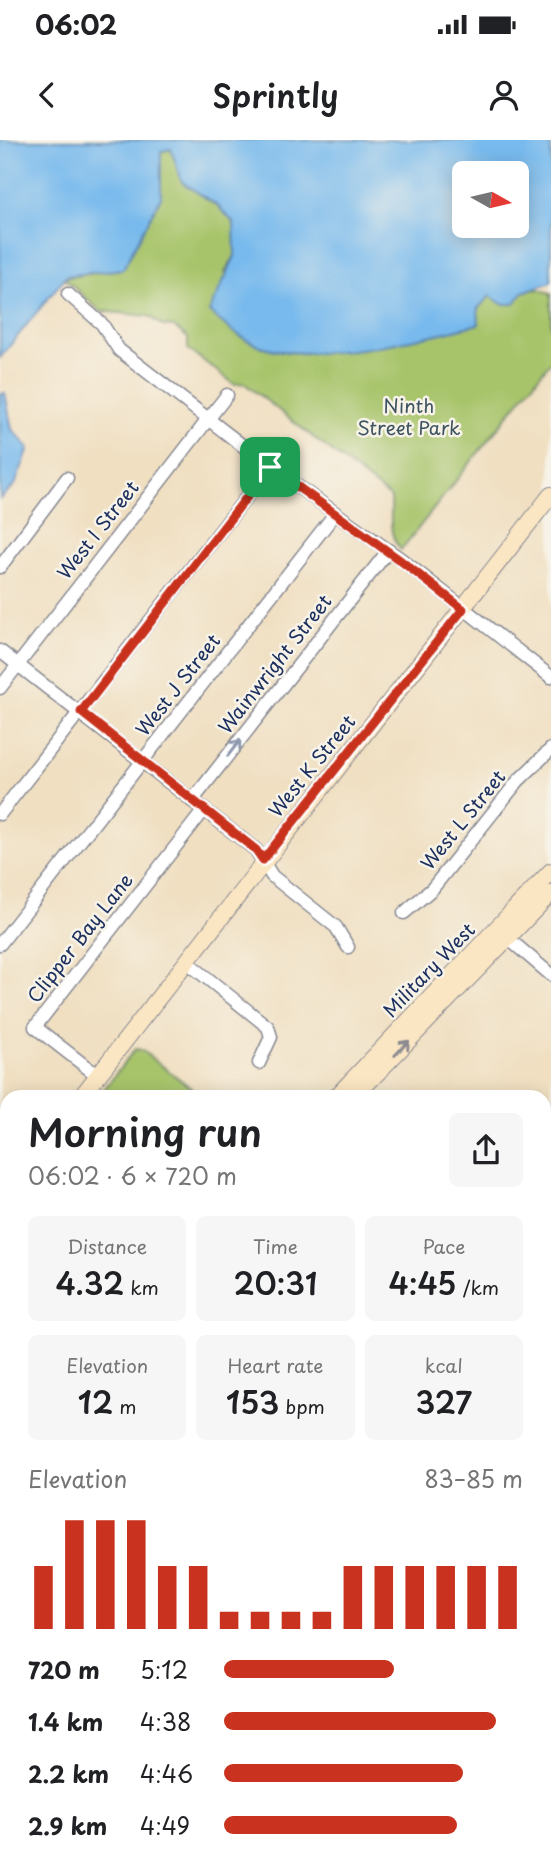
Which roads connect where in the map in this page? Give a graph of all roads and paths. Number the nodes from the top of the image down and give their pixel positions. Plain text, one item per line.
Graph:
1 (68, 294) dead end
2 (227, 395) dead end
3 (208, 420) junction
4 (270, 467) junction
5 (67, 478) dead end
6 (551, 495) edge
7 (334, 515) junction
8 (388, 551) junction
9 (0, 567) edge
10 (463, 609) junction
11 (0, 651) edge
12 (18, 665) junction
13 (551, 677) edge
14 (0, 688) edge
15 (81, 712) junction
16 (551, 749) edge
17 (143, 761) junction
18 (192, 801) junction
19 (204, 810) junction
20 (0, 814) edge
21 (263, 860) junction
22 (551, 871) edge
23 (551, 893) edge
24 (404, 913) dead end
25 (502, 934) junction
26 (0, 944) edge
27 (348, 947) dead end
28 (187, 962) junction
29 (551, 975) edge
30 (259, 1063) dead end
31 (98, 1076) junction
32 (87, 1090) edge
33 (343, 1090) edge
34 (360, 1090) edge

1 - 3 street
2 - 3 street, West I Street
3 - 4 street
3 - 12 street, West I Street
4 - 7 street
4 - 15 street
5 - 9 street
6 - 10 street, West K Street
7 - 8 street
7 - 17 street, West J Street
8 - 10 street
18 -> 8 street, Wainwright Street
10 - 13 street
10 - 21 street, West K Street
11 - 12 street
12 - 14 street, West I Street
12 - 15 street
15 - 17 street
15 - 20 street
16 - 24 street, West L Street
17 - 18 street
17 - 26 street, West J Street
18 - 19 street
19 - 21 street
19 - 31 street, Clipper Bay Lane
21 - 27 street
21 - 28 street, West K Street
22 - 25 street, Military West
23 - 25 street, Military West
25 - 29 street
25 - 33 street, Military West
34 -> 25 street, Military West
28 - 30 street
28 - 31 street, West K Street
31 - 32 street, West K Street

